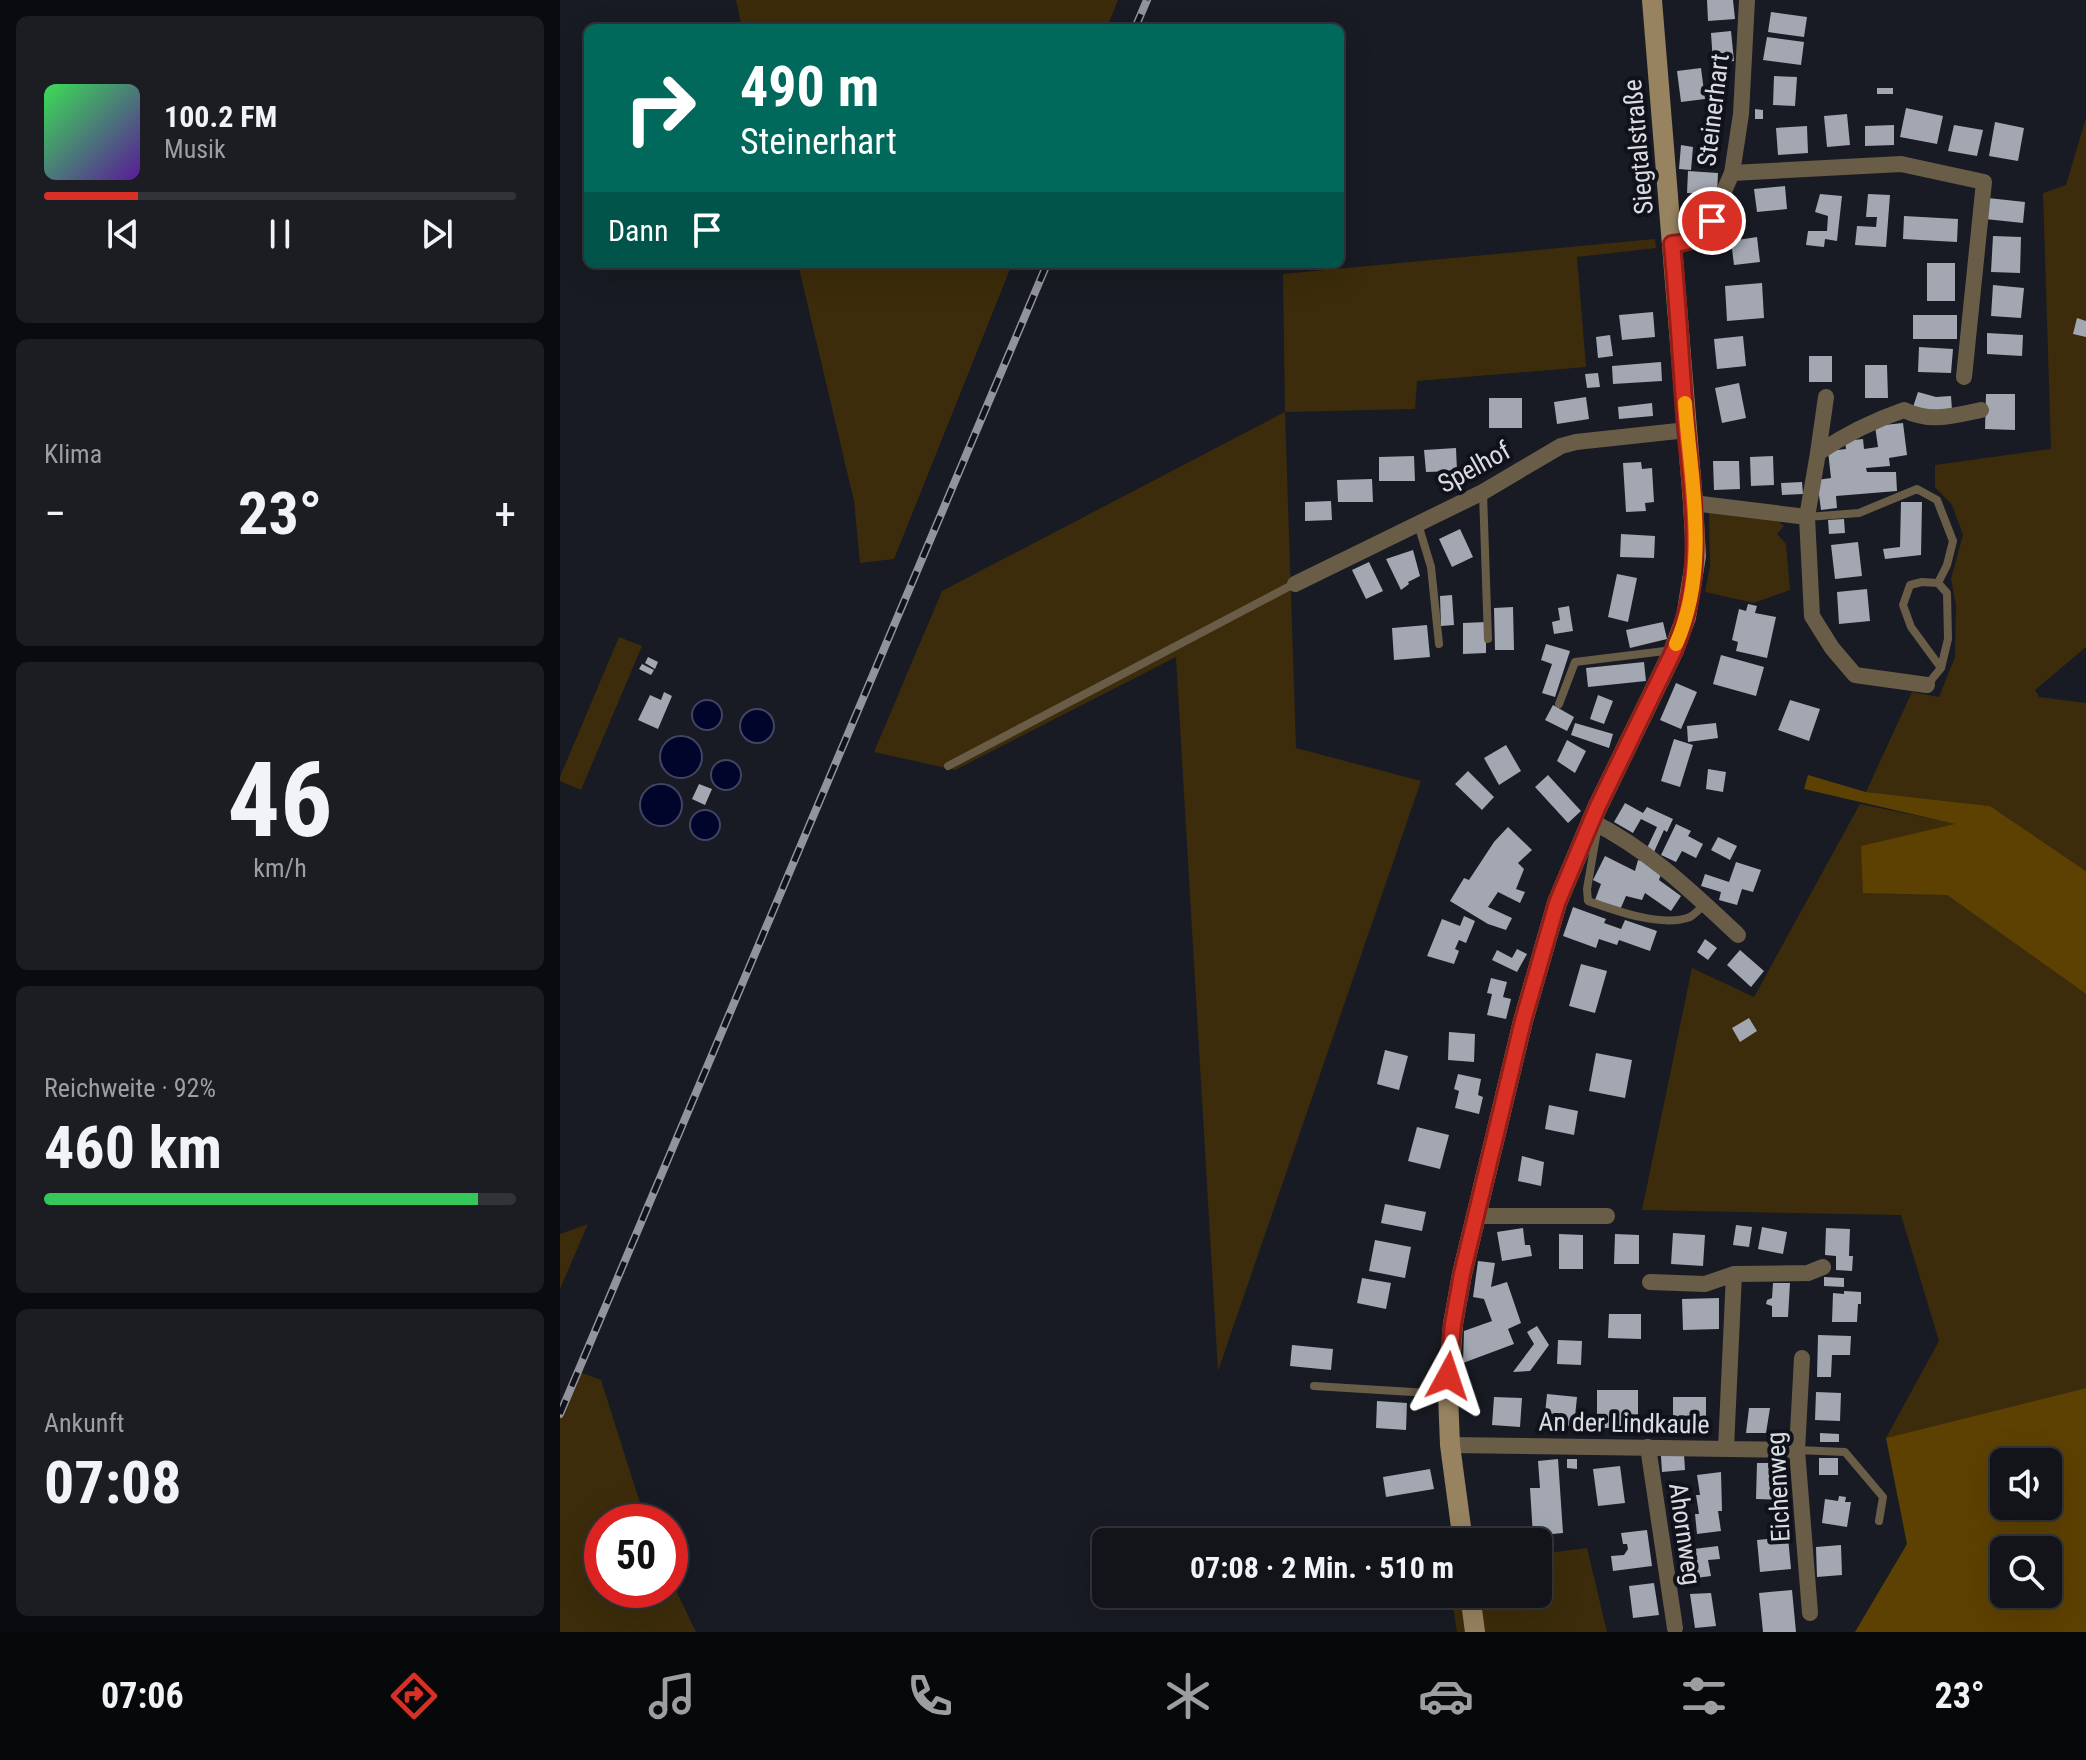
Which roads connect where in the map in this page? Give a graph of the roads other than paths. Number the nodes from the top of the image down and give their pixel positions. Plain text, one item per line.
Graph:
1 (1652, 0) edge
2 (1747, 0) edge
3 (1732, 173) junction
4 (1672, 244) junction
5 (1964, 377) dead end
6 (1826, 397) dead end
7 (1981, 410) dead end
8 (1687, 430) junction
9 (1818, 453) junction
10 (1483, 492) junction
11 (1693, 503) junction
12 (1807, 517) junction
13 (1418, 524) junction
14 (1938, 583) junction
15 (1295, 584) joint
16 (1488, 639) dead end
17 (1439, 644) dead end
18 (1674, 650) junction
19 (1941, 668) junction
20 (1927, 685) joint
21 (1559, 704) dead end
22 (948, 766) dead end
23 (1595, 823) junction
24 (1705, 904) junction
25 (1738, 935) dead end
26 (1476, 1216) junction
27 (1607, 1216) dead end
28 (1823, 1267) dead end
29 (1734, 1274) junction
30 (1650, 1282) dead end
31 (1802, 1358) dead end
32 (1314, 1386) dead end
33 (1448, 1394) junction
34 (1450, 1445) junction
35 (1648, 1447) junction
36 (1726, 1448) junction
37 (1797, 1450) junction
38 (1879, 1521) dead end
39 (1461, 1528) edge
40 (1472, 1608) edge
41 (1810, 1613) dead end
42 (1675, 1628) dead end
43 (1475, 1632) edge

1 - 4 main road, Siegtalstraße
2 - 3 street, Steinerhart
3 - 4 street, Steinerhart
3 - 5 street
4 - 8 main road, Siegtalstraße
6 - 9 street
7 - 9 street
8 - 10 street, Spelhof
8 - 11 main road, Siegtalstraße
9 - 12 street
10 - 13 street, Spelhof
10 - 16 lane
11 - 12 street
11 - 18 main road, Siegtalstraße
12 - 14 lane
12 - 20 street
13 - 15 street, Spelhof
13 - 17 lane
14 - 19 lane
14 - 19 lane
15 - 22 lane
18 - 21 lane
18 - 23 main road, Siegtalstraße
19 - 20 lane
23 - 24 street
23 - 24 lane
23 - 26 main road, Siegtalstraße
24 - 25 street
26 - 27 street
26 - 33 main road, Siegtalstraße
28 - 29 street
29 - 30 street
29 - 36 street
31 - 37 street, Eichenweg
32 - 33 lane
33 - 34 main road, Siegtalstraße
34 - 35 street, An der Lindkaule
34 - 39 main road, Siegtalstraße
35 - 36 street, An der Lindkaule
35 - 42 street, Ahornweg
36 - 37 street, An der Lindkaule
37 - 38 lane
37 - 41 street, Eichenweg
40 - 43 main road

